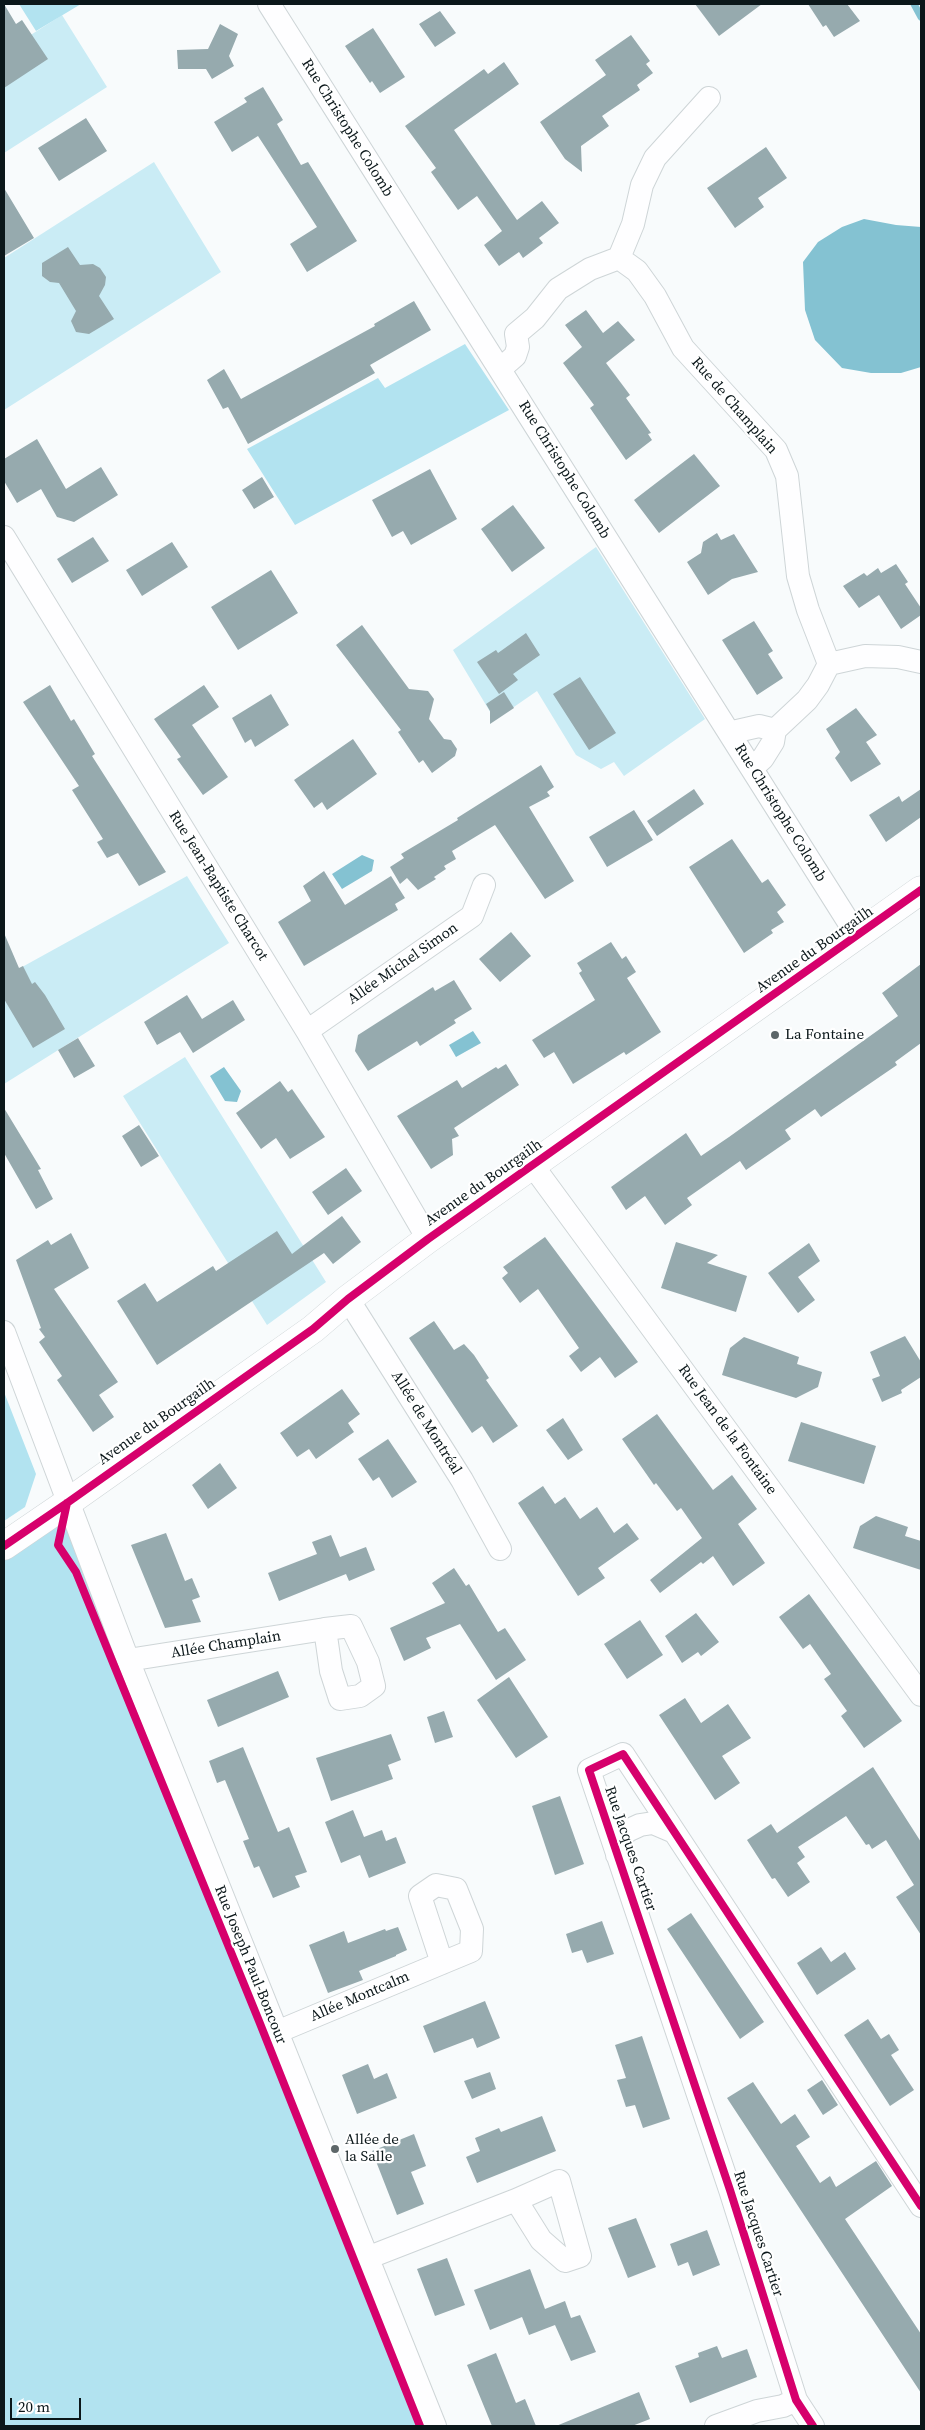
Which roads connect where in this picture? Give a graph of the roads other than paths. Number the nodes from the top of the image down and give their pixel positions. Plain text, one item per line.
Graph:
1 (269, 4) edge
2 (709, 98) dead end
3 (619, 258) junction
4 (516, 334) junction
5 (481, 340) junction
6 (500, 369) junction
7 (4, 536) edge
8 (921, 662) edge
9 (829, 664) junction
10 (775, 730) junction
11 (731, 734) junction
12 (752, 768) junction
13 (484, 885) dead end
14 (921, 890) edge
15 (858, 937) junction
16 (307, 1031) junction
17 (533, 1166) junction
18 (428, 1239) junction
19 (348, 1299) junction
20 (4, 1332) edge
21 (67, 1503) junction
22 (4, 1546) edge
23 (500, 1549) dead end
24 (325, 1629) dead end
25 (128, 1660) junction
26 (921, 1694) edge
27 (674, 1832) junction
28 (617, 1855) junction
29 (442, 1963) dead end
30 (277, 2032) junction
31 (516, 2200) dead end
32 (921, 2206) edge
33 (367, 2258) junction
34 (796, 2400) junction
35 (807, 2425) edge
36 (435, 2426) edge
37 (716, 2426) edge

1 - 5 street, Rue Christophe Colomb
2 - 3 street
3 - 4 street
3 - 9 street, Rue de Champlain
4 - 5 street
4 - 6 street
5 - 6 street, Rue Christophe Colomb
6 - 11 street, Rue Christophe Colomb
7 - 16 street, Rue Jean-Baptiste Charcot
8 - 9 street
9 - 10 street
10 - 11 street
10 - 12 street
11 - 12 street, Rue Christophe Colomb
12 - 15 street, Rue Christophe Colomb
13 - 16 street, Allée Michel Simon
14 - 15 main road, Avenue du Bourgailh
15 - 17 main road, Avenue du Bourgailh
16 - 18 street, Rue Jean-Baptiste Charcot
17 - 18 main road, Avenue du Bourgailh
17 - 26 street, Rue Jean de la Fontaine
18 - 19 main road, Avenue du Bourgailh
19 - 21 main road, Avenue du Bourgailh
19 - 23 street, Allée de Montréal
20 - 21 street, Rue Joseph Paul-Boncour
21 - 22 main road, Avenue du Bourgailh
21 - 25 street, Rue Joseph Paul-Boncour
24 - 25 street, Allée Champlain
25 - 30 street, Rue Joseph Paul-Boncour
27 - 28 street
27 - 28 street, Rue Jacques Cartier
27 - 32 street, Rue Jacques Cartier
28 - 34 street, Rue Jacques Cartier
29 - 30 street, Allée Montcalm
30 - 33 street, Rue Joseph Paul-Boncour
31 - 33 street
33 - 36 street, Rue Joseph Paul-Boncour
34 - 35 street, Rue Jacques Cartier
34 - 37 street

